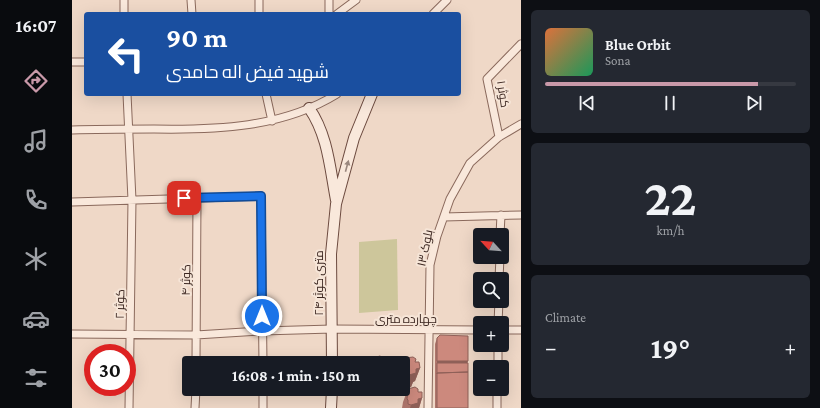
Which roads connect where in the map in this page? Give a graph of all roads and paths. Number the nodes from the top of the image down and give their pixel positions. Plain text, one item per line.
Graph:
1 (124, 0) edge
2 (192, 0) edge
3 (259, 0) edge
4 (329, 0) edge
5 (356, 0) edge
6 (447, 0) edge
7 (124, 12) edge
8 (192, 12) edge
9 (258, 12) edge
10 (329, 12) edge
11 (340, 12) edge
12 (435, 12) edge
13 (521, 44) edge
14 (72, 62) edge
15 (84, 62) edge
16 (127, 96) edge
17 (266, 96) edge
18 (333, 96) edge
19 (371, 96) edge
20 (309, 108) junction
21 (272, 121) junction
22 (521, 124) edge
23 (128, 129) junction
24 (72, 130) edge
25 (499, 137) junction
26 (197, 198) junction
27 (132, 200) junction
28 (72, 202) edge
29 (336, 204) junction
30 (500, 215) junction
31 (521, 215) edge
32 (444, 217) junction
33 (500, 228) edge
34 (332, 329) junction
35 (429, 330) junction
36 (473, 330) edge
37 (509, 330) edge
38 (521, 330) edge
39 (262, 331) junction
40 (72, 334) edge
41 (196, 334) junction
42 (130, 335) junction
43 (196, 356) edge
44 (263, 356) edge
45 (332, 356) edge
46 (196, 396) edge
47 (263, 396) edge
48 (332, 396) edge
49 (498, 396) edge
50 (129, 408) edge
51 (195, 408) edge
52 (263, 408) edge
53 (332, 408) edge
54 (428, 408) edge
55 (497, 408) edge

1 - 7 street
2 - 8 street
3 - 9 street
4 - 10 street
5 - 11 street
6 - 12 street
13 - 25 street, کوثر ۱
14 - 15 street
16 - 23 street, کوثر ۲
17 - 21 street
18 - 20 street
29 -> 19 street, ۲۴ متری کوثر
20 - 21 street
20 - 29 street, ۲۴ متری کوثر
21 - 23 street
22 - 25 street, بلوک ۱۳
23 - 24 street
23 - 27 street, کوثر ۲
25 - 32 street, بلوک ۱۳
26 - 27 street
26 - 39 street
26 - 41 street, کوثر ۴
27 - 28 street
27 - 42 street, کوثر ۲
29 - 34 street, ۲۴ متری کوثر
30 - 31 street
30 - 32 street
30 - 33 street
32 - 35 street, بلوک ۱۳
34 - 35 street, چهارده متری
34 - 39 street, چهارده متری
34 - 45 street, ۲۴ متری کوثر
35 - 36 street, چهارده متری
35 - 54 street, بلوک ۱۳
37 - 38 street
39 - 41 street, چهارده متری
39 - 44 street
40 - 42 street, چهارده متری
41 - 42 street, چهارده متری
41 - 43 street, کوثر ۴
42 - 50 street, کوثر ۲
46 - 51 street
47 - 52 street
48 - 53 street
49 - 55 street

